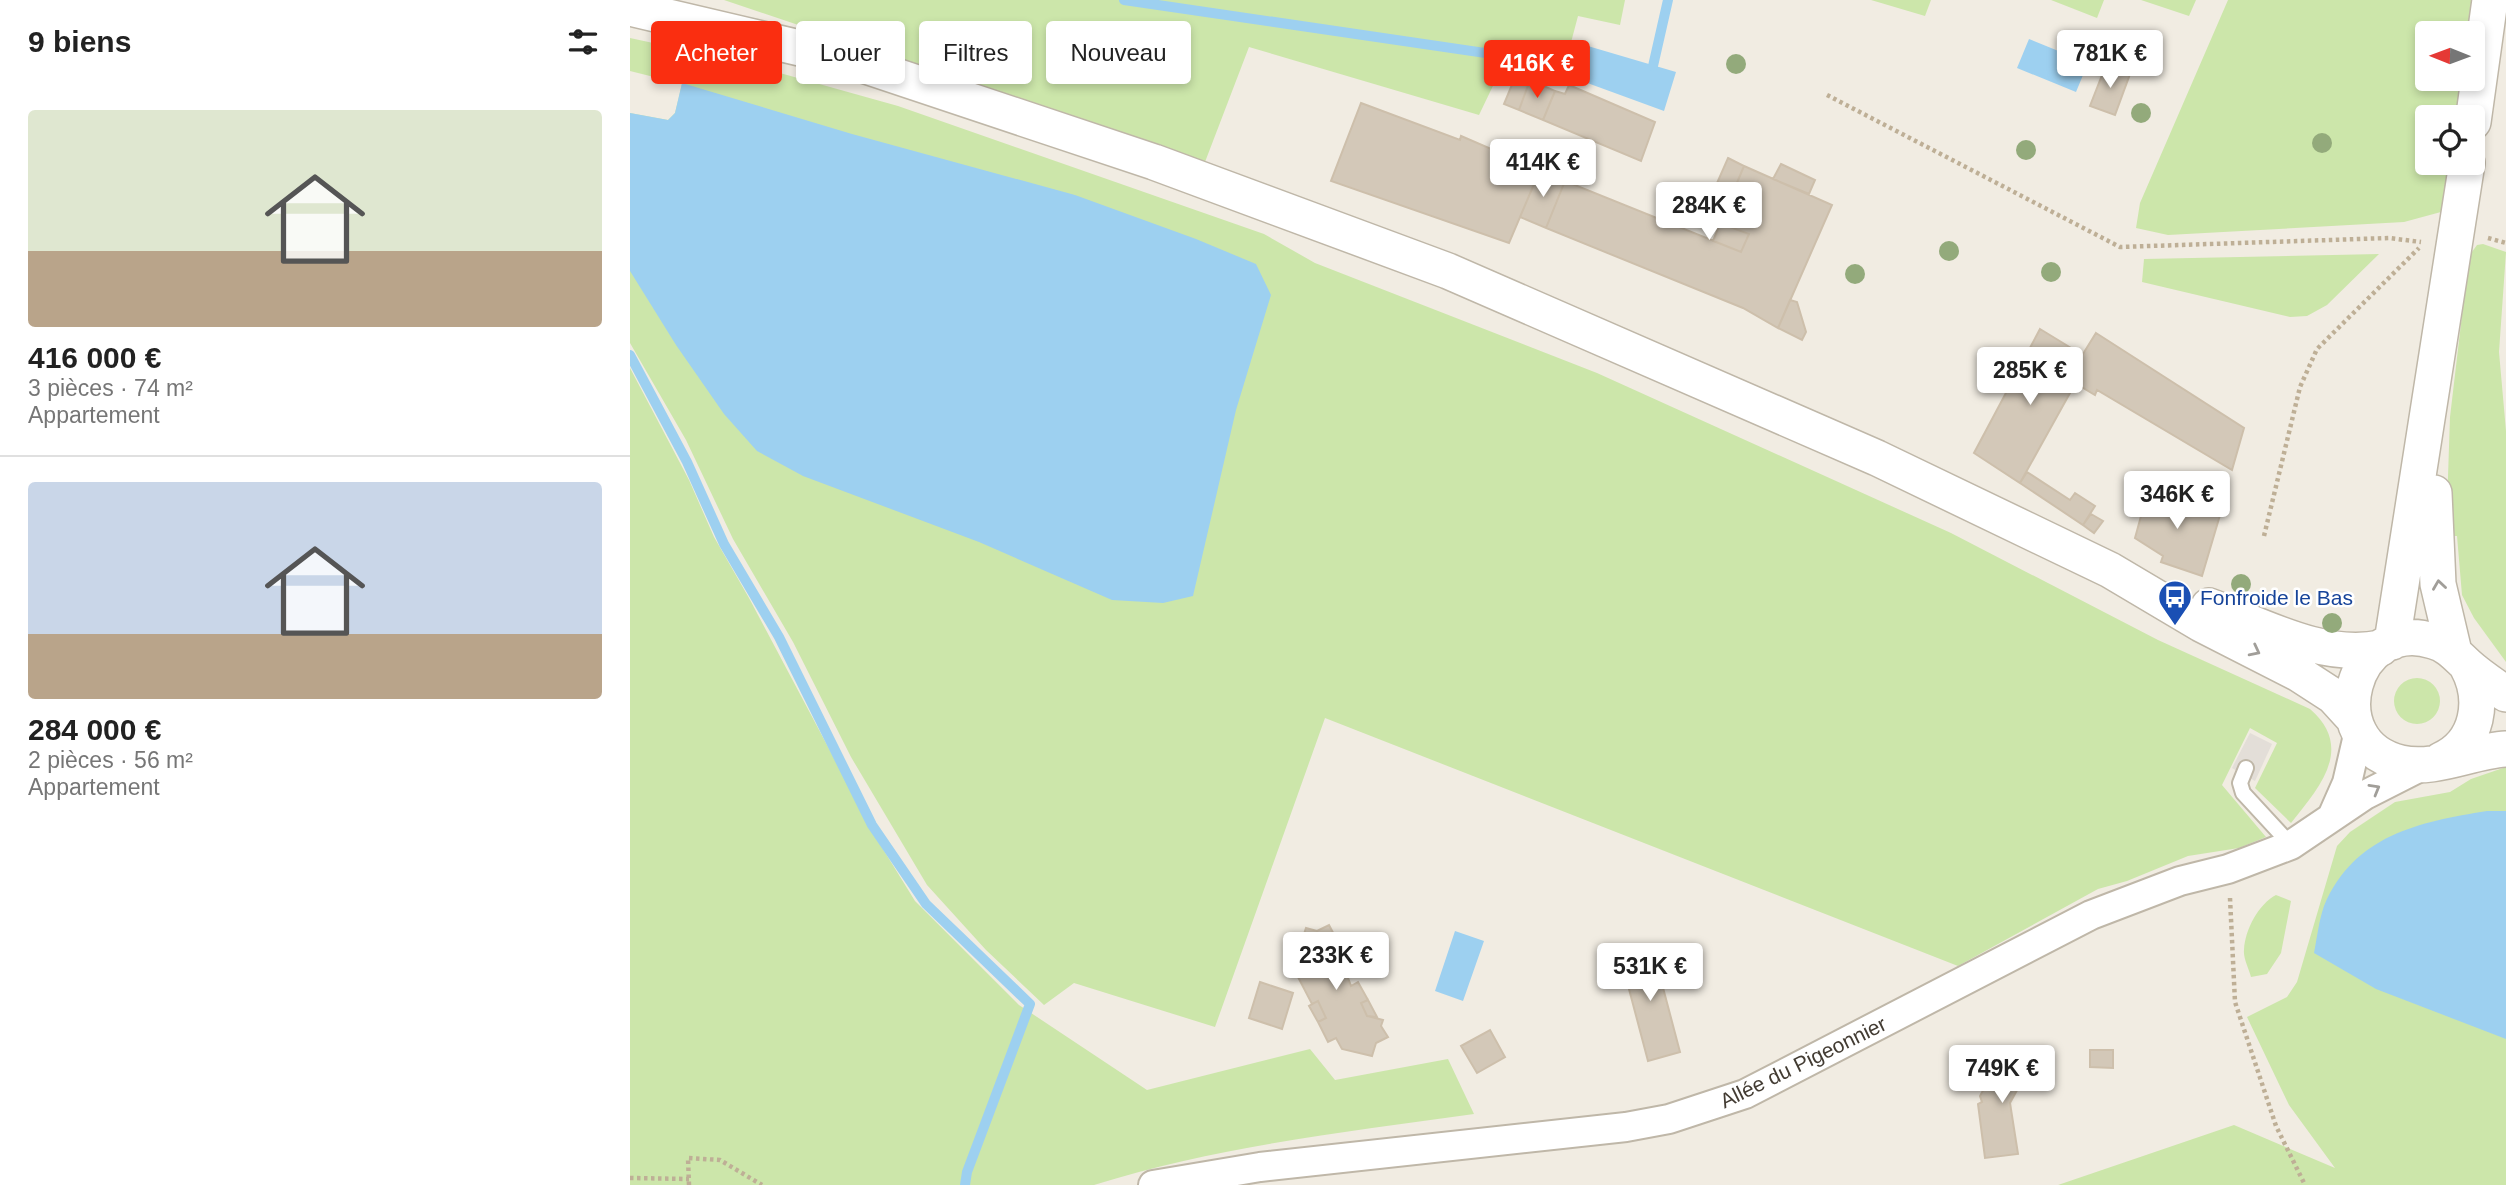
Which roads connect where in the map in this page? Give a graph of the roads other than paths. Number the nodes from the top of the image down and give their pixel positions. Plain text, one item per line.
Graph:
1 (2490, 0) edge
2 (630, 8) edge
3 (2475, 105) edge
4 (2465, 175) edge
5 (2438, 364) junction
6 (2110, 570) junction
7 (2386, 645) junction
8 (2461, 659) junction
9 (2506, 694) edge
10 (2356, 725) junction
11 (2506, 749) edge
12 (2429, 763) junction
13 (2246, 768) dead end
14 (2331, 820) junction
15 (2291, 845) junction
16 (1153, 1185) edge

1 - 3 street
2 - 6 street
4 - 5 street
5 - 7 street
8 -> 5 street
6 - 7 street
6 -> 10 street
7 - 8 street
7 - 10 street
8 - 9 street
8 - 12 street
10 - 12 street
10 - 14 street
11 - 12 street
14 -> 12 street, Allée du Pigeonnier
13 - 15 lane
14 - 15 street, Allée du Pigeonnier
15 - 16 street, Allée du Pigeonnier

